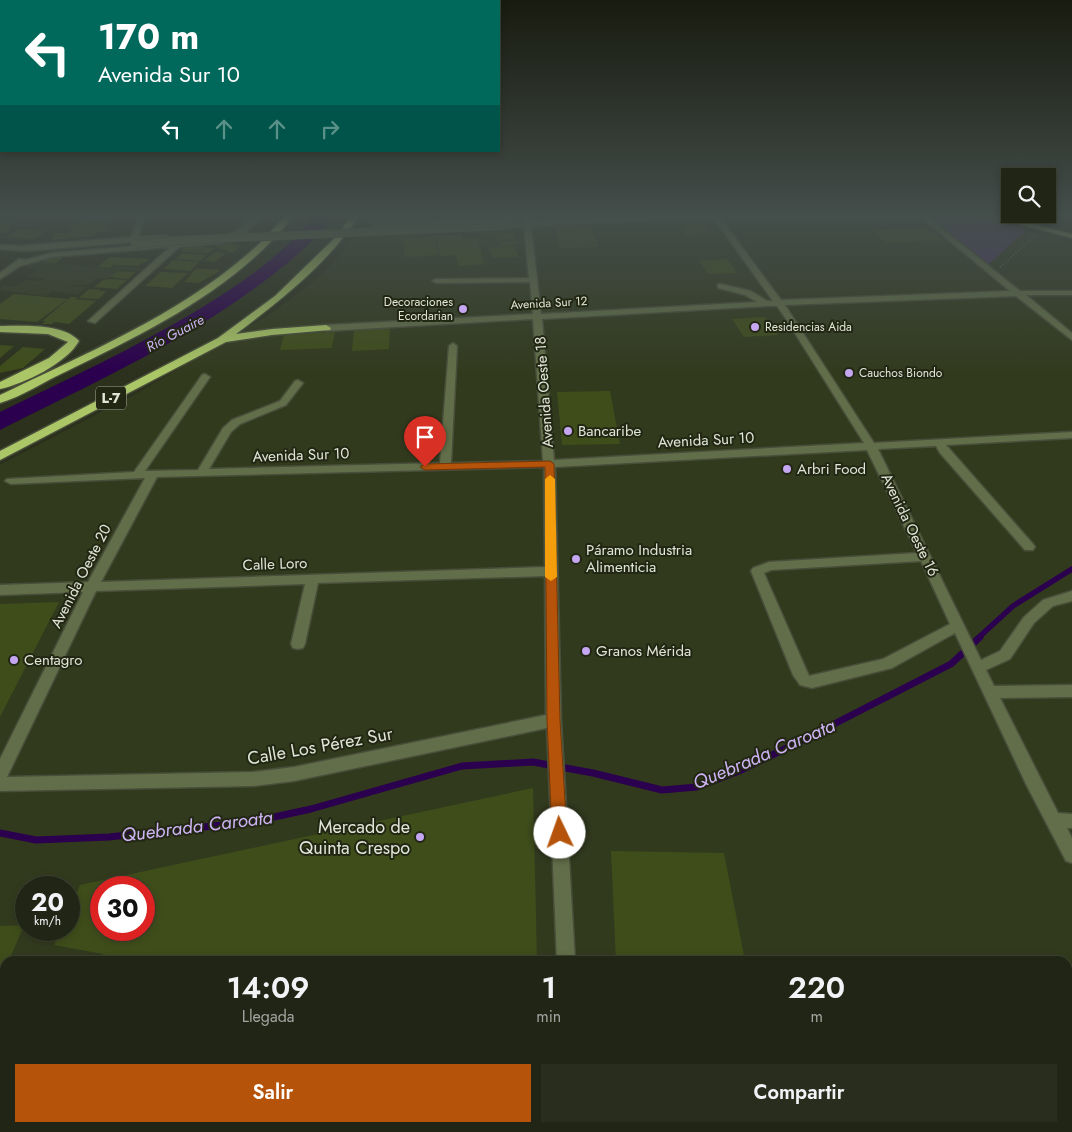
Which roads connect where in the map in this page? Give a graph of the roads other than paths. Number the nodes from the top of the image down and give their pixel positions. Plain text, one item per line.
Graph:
1 (13, 267) edge
2 (153, 267) edge
3 (235, 267) edge
4 (311, 267) edge
5 (531, 267) edge
6 (753, 267) edge
7 (987, 267) edge
8 (0, 276) edge
9 (533, 280) junction
10 (436, 281) dead end
11 (721, 286) dead end
12 (1020, 293) junction
13 (1072, 293) edge
14 (779, 303) junction
15 (766, 304) junction
16 (538, 316) junction
17 (92, 321) dead end
18 (326, 328) joint
19 (0, 329) edge
20 (1072, 337) edge
21 (222, 340) junction
22 (453, 346) dead end
23 (205, 377) dead end
24 (298, 383) dead end
25 (0, 386) edge
26 (0, 399) edge
27 (1072, 435) edge
28 (939, 442) junction
29 (871, 446) junction
30 (0, 456) edge
31 (550, 464) junction
32 (444, 466) junction
33 (201, 473) junction
34 (153, 474) junction
35 (136, 475) junction
36 (11, 481) dead end
37 (1029, 547) dead end
38 (926, 557) junction
39 (551, 571) junction
40 (313, 579) junction
41 (92, 587) junction
42 (0, 590) edge
43 (1072, 596) edge
44 (960, 627) junction
45 (298, 644) dead end
46 (978, 665) junction
47 (991, 692) junction
48 (1072, 692) edge
49 (554, 720) junction
50 (0, 775) edge
51 (0, 784) edge
52 (1054, 820) junction
53 (1072, 821) edge
54 (1072, 855) edge
55 (566, 956) edge

1 - 8 street
2 - 17 street
3 - 26 highway
4 - 21 highway, L-7
5 - 9 street, Avenida Oeste 18
6 - 14 street, Avenida Oeste 16
7 - 12 street
9 - 10 street
9 - 16 street, Avenida Oeste 18
11 - 15 street
12 - 13 street, Avenida Sur 12
12 - 14 street, Avenida Sur 12
12 - 20 street
14 - 15 street, Avenida Sur 12
14 - 29 street, Avenida Oeste 16
15 - 16 street, Avenida Sur 12
16 - 18 street, Avenida Sur 12
16 - 31 street, Avenida Oeste 18
18 - 21 highway
19 - 25 highway
21 - 30 highway, L-7
22 - 32 street
23 - 35 street
24 - 33 street
27 - 28 street, Avenida Sur 10
28 - 29 street, Avenida Sur 10
28 - 37 street
29 - 31 street, Avenida Sur 10
29 - 38 street, Avenida Oeste 16
31 - 32 street, Avenida Sur 10
31 - 39 street, Avenida Oeste 18
32 - 33 street, Avenida Sur 10
33 - 34 street, Avenida Sur 10
34 - 35 street, Avenida Sur 10
34 - 41 street, Avenida Oeste 20
35 - 36 street, Avenida Sur 10
38 - 44 street, Avenida Oeste 16
38 - 44 street
39 - 40 street, Calle Loro
39 - 49 street, Avenida Oeste 18
40 - 41 street, Calle Loro
40 - 45 street
41 - 42 street, Calle Loro
41 - 50 street, Avenida Oeste 20
43 - 46 street
44 - 46 street, Avenida Oeste 16
46 - 47 street, Avenida Oeste 16
47 - 48 street
47 - 52 street, Avenida Oeste 16
49 - 51 street, Calle Los Pérez Sur
49 - 55 street, Avenida Oeste 18
52 - 53 street
52 - 54 street, Avenida Oeste 16

